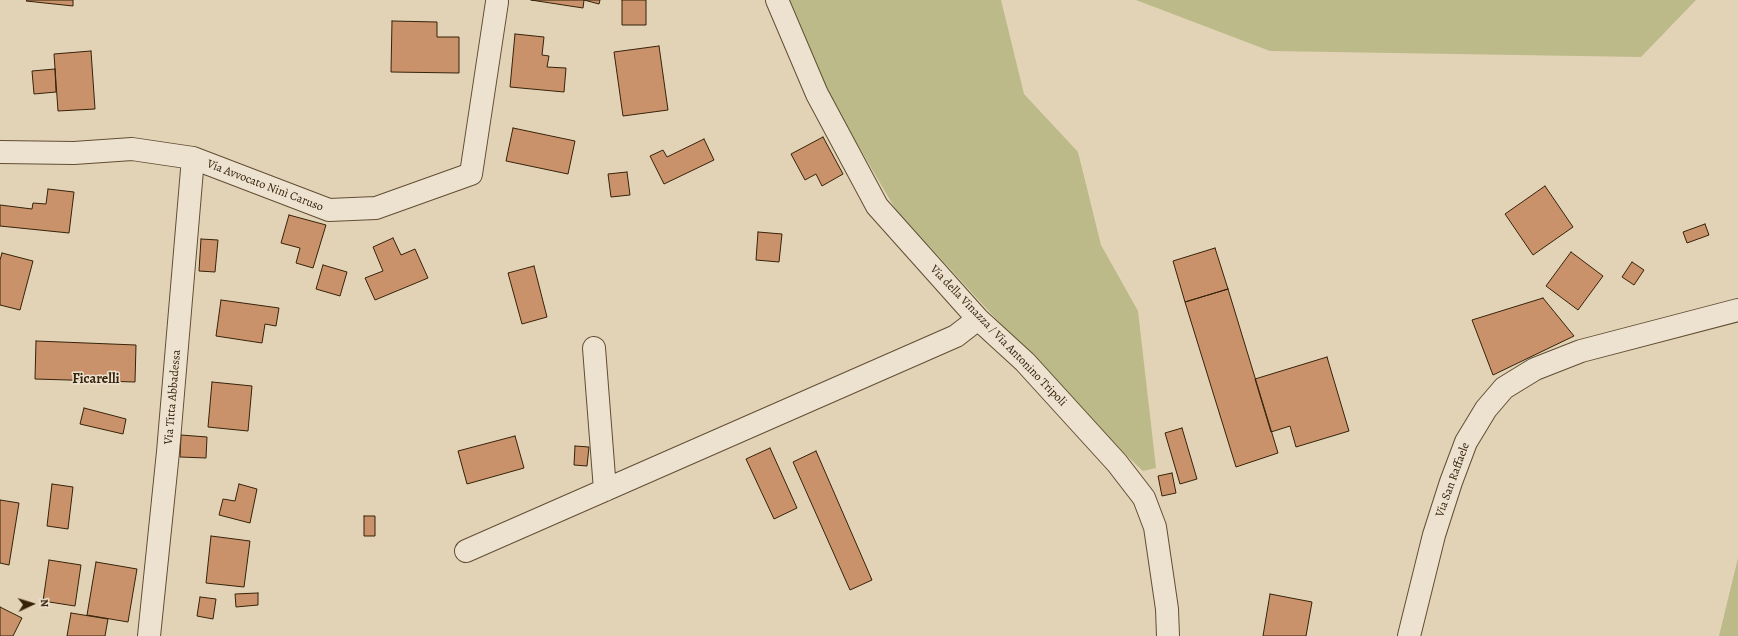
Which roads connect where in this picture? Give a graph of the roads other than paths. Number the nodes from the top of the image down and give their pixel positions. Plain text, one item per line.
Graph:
1 (777, 0) edge
2 (497, 2) dead end
3 (0, 152) edge
4 (193, 158) junction
5 (1738, 310) edge
6 (978, 319) junction
7 (594, 348) dead end
8 (605, 490) junction
9 (466, 551) dead end
10 (149, 636) edge
11 (1168, 636) edge
12 (1409, 636) edge

1 - 6 street, Via della Vinazza / Via Antonino Tripoli
2 - 4 street, Via Avvocato Ninì Caruso
3 - 4 street, Via Avvocato Ninì Caruso
4 - 10 street, Via Titta Abbadessa
5 - 12 street, Via San Raffaele
6 - 8 street
6 - 11 street, Via della Vinazza / Via Antonino Tripoli
7 - 8 street
8 - 9 street

